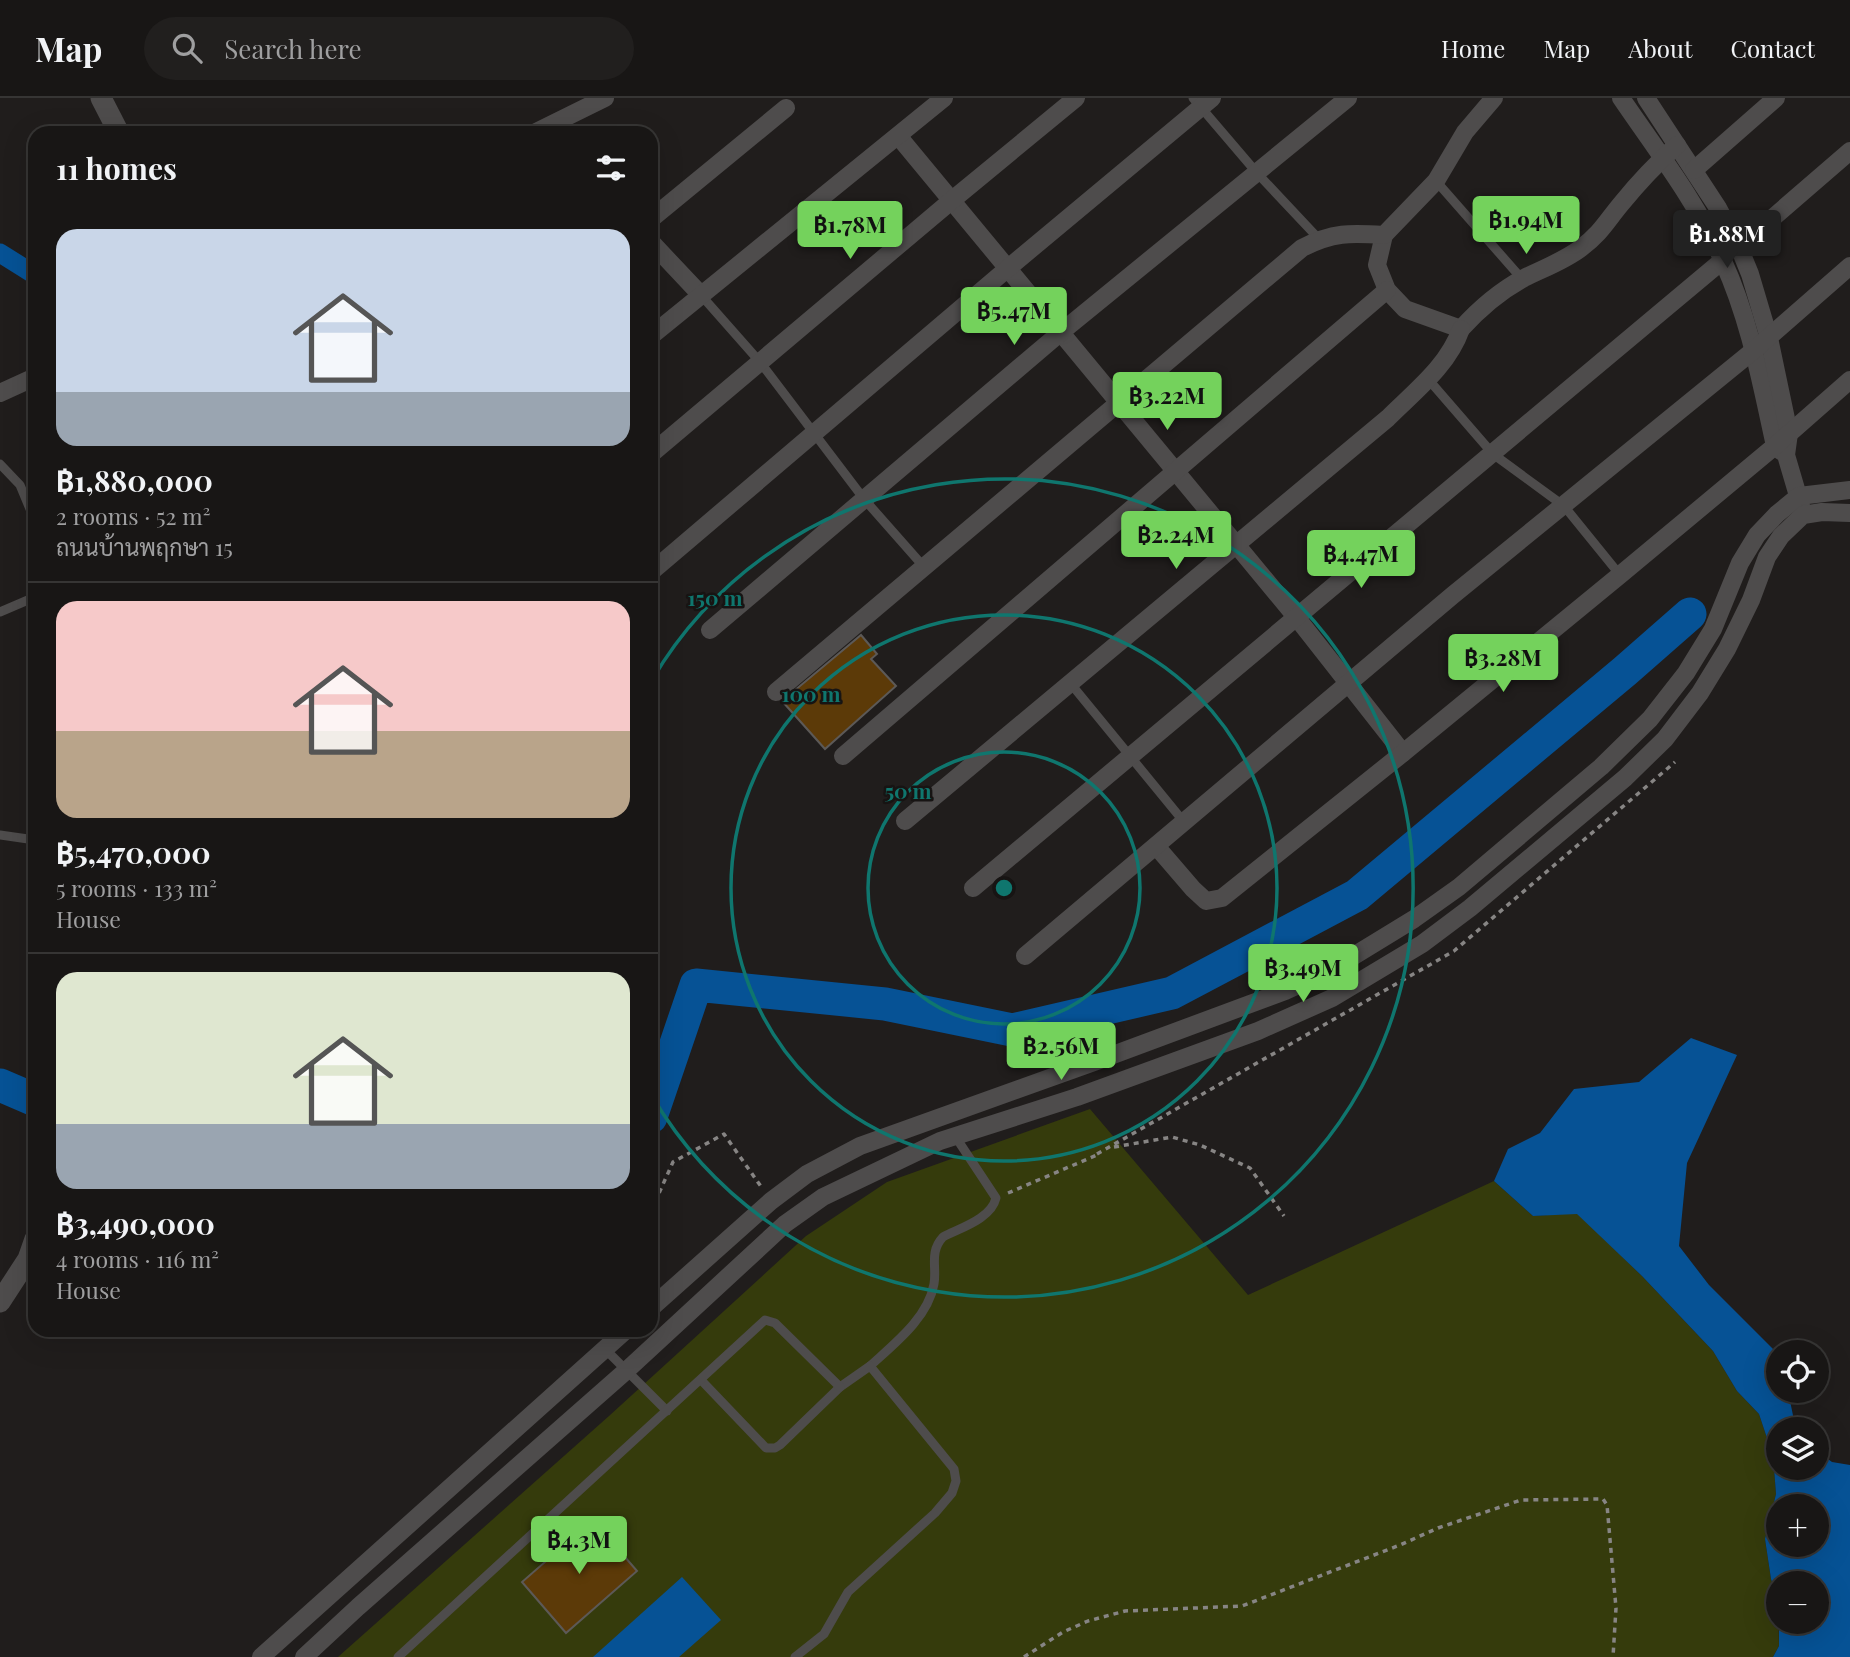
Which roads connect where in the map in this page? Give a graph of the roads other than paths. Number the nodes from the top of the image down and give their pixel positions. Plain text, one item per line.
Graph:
1 (101, 98) edge
2 (605, 98) edge
3 (944, 98) edge
4 (1076, 98) edge
5 (1348, 98) edge
6 (1494, 98) edge
7 (1621, 98) edge
8 (1646, 98) edge
9 (1776, 98) edge
10 (1202, 101) edge
11 (786, 108) dead end
12 (115, 126) edge
13 (548, 126) edge
14 (899, 137) junction
15 (1677, 145) junction
16 (1850, 151) edge
17 (1662, 158) junction
18 (1694, 170) junction
19 (1256, 173) junction
20 (1436, 181) junction
21 (951, 201) junction
22 (658, 213) edge
23 (1384, 235) junction
24 (1319, 239) junction
25 (1739, 247) junction
26 (658, 249) edge
27 (1723, 260) junction
28 (1850, 266) edge
29 (1007, 269) junction
30 (1522, 279) junction
31 (1387, 290) junction
32 (701, 294) junction
33 (1461, 329) junction
34 (658, 330) edge
35 (1060, 333) junction
36 (1769, 338) junction
37 (1754, 350) junction
38 (760, 362) junction
39 (1428, 379) junction
40 (28, 380) edge
41 (1850, 380) edge
42 (0, 393) edge
43 (1119, 403) junction
44 (813, 433) junction
45 (1789, 433) junction
46 (658, 448) edge
47 (1781, 451) junction
48 (1493, 454) junction
49 (0, 464) edge
50 (1176, 473) junction
51 (1850, 490) edge
52 (1799, 496) junction
53 (864, 499) junction
54 (28, 504) edge
55 (1564, 506) junction
56 (1850, 513) edge
57 (1803, 515) junction
58 (1237, 546) junction
59 (658, 566) edge
60 (924, 567) junction
61 (1620, 575) junction
62 (28, 600) edge
63 (0, 612) edge
64 (1297, 618) junction
65 (710, 631) dead end
66 (1071, 684) junction
67 (1347, 684) junction
68 (776, 692) dead end
69 (1403, 753) junction
70 (843, 756) dead end
71 (1130, 757) junction
72 (905, 821) dead end
73 (1184, 822) junction
74 (0, 835) edge
75 (28, 839) edge
76 (1156, 846) junction
77 (973, 888) dead end
78 (1025, 956) dead end
79 (955, 1136) junction
80 (28, 1256) edge
81 (0, 1302) edge
82 (658, 1302) edge
83 (618, 1337) edge
84 (605, 1349) junction
85 (870, 1366) junction
86 (626, 1370) junction
87 (701, 1380) junction
88 (840, 1387) junction
89 (667, 1411) junction
90 (261, 1657) edge
91 (304, 1657) edge
92 (398, 1657) edge
93 (795, 1657) edge

1 - 12 street
2 - 13 street
3 - 14 street
4 - 21 street
5 - 19 street
6 - 20 street
7 - 17 street
8 - 15 street
9 - 18 street
10 - 19 lane
10 - 29 street
11 - 22 street
14 - 21 street
14 - 32 street
15 - 17 street
15 - 18 street
16 - 25 street
17 - 27 street
17 - 30 street
18 - 25 street
19 - 24 lane
19 - 35 street
20 - 23 street
20 - 30 lane
21 - 29 street
21 - 38 street
23 - 24 street
23 - 31 street
24 - 43 street
25 - 36 street
26 - 32 street
27 - 37 street
27 - 48 street
28 - 36 street
29 - 35 street
29 - 44 street
30 - 33 street
31 - 33 street
31 - 50 street
32 - 34 street
32 - 38 lane
33 - 39 street
35 - 43 street
35 - 53 street
36 - 37 street
36 - 45 street
37 - 47 street
37 - 55 street
38 - 44 lane
38 - 46 street
39 - 48 lane
39 - 58 street
40 - 42 street
41 - 45 street
43 - 50 street
43 - 60 street
44 - 53 lane
44 - 59 street
45 - 47 street
47 - 52 street
47 - 61 street
48 - 55 lane
48 - 64 street
49 - 54 lane
50 - 58 street
50 - 70 street
51 - 52 street
52 - 57 street
52 - 82 street
53 - 60 lane
53 - 65 street
55 - 61 lane
55 - 67 street
56 - 57 street
57 - 79 street
58 - 64 street
58 - 66 street
60 - 68 street
61 - 69 street
62 - 63 lane
64 - 67 street
64 - 71 street
66 - 71 lane
66 - 72 street
67 - 69 street
67 - 73 street
69 - 76 street
71 - 73 lane
71 - 77 street
73 - 76 street
74 - 75 lane
76 - 78 street
79 - 85 lane
79 - 86 street
80 - 81 street
83 - 84 street
84 - 86 lane
84 - 90 street
85 - 88 lane
85 - 93 lane
86 - 89 lane
86 - 91 street
87 - 88 lane
87 - 88 lane
87 - 89 lane
89 - 92 lane

